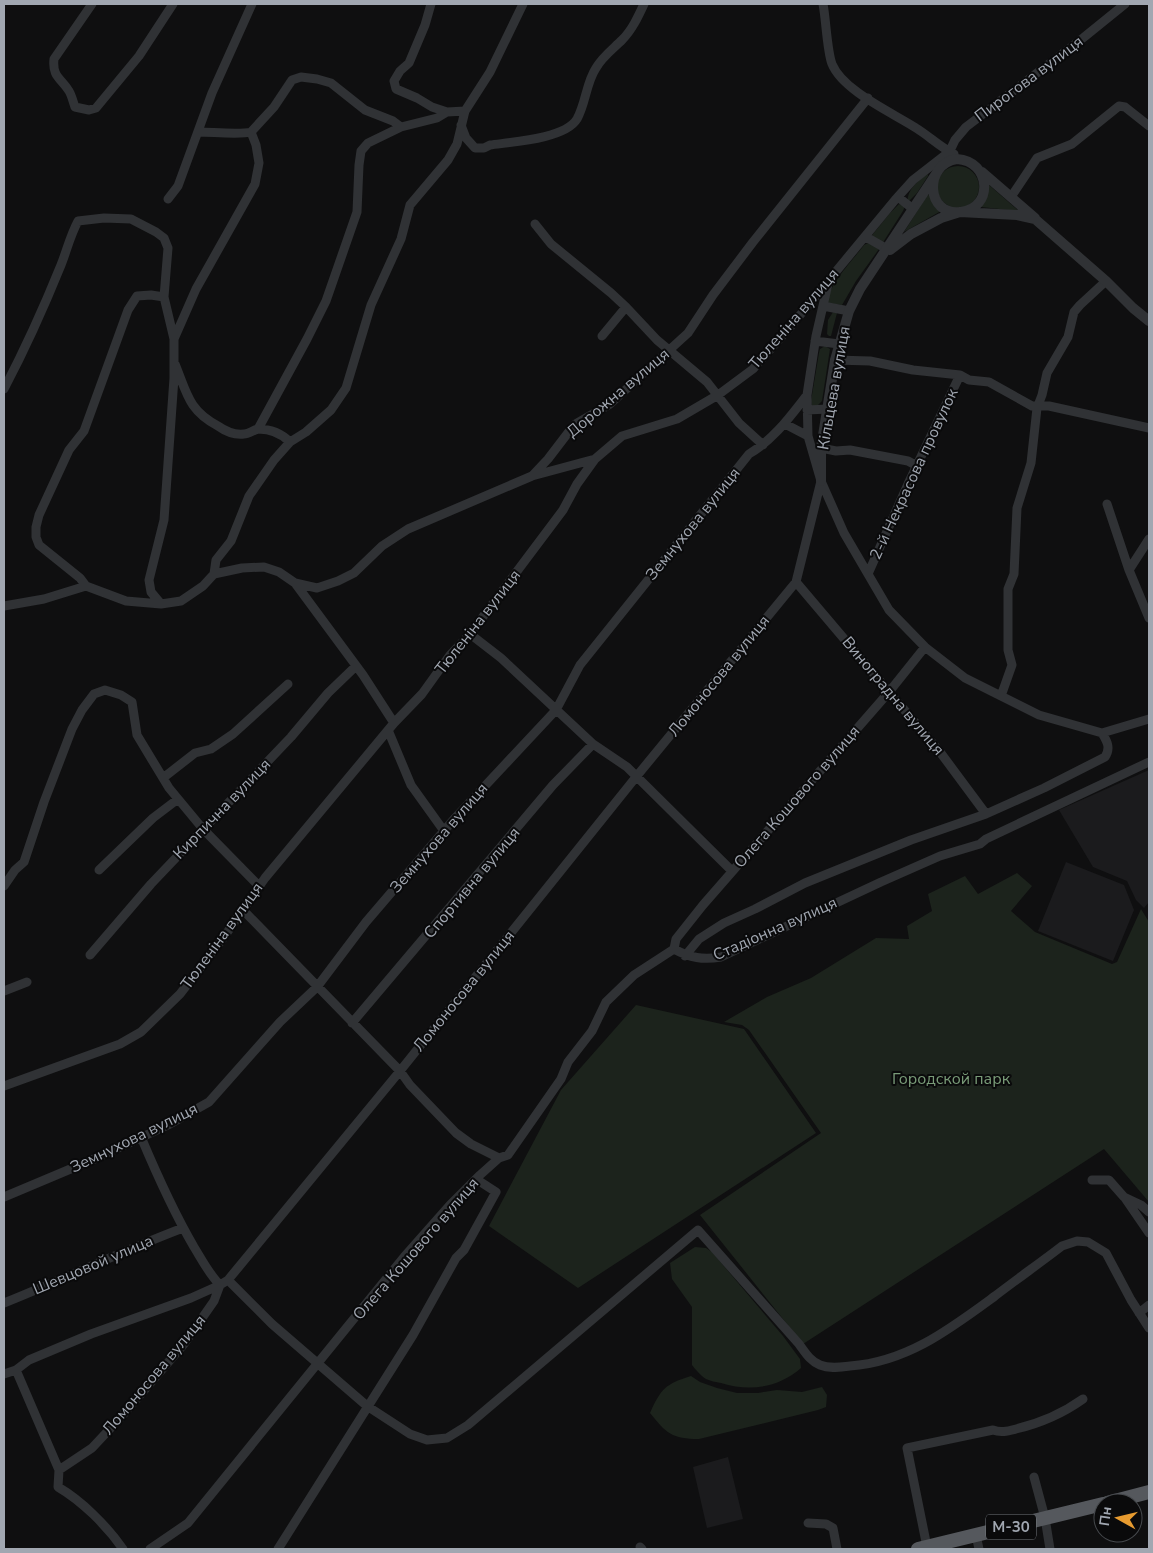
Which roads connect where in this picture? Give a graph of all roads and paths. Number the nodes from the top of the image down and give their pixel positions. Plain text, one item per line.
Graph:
1 (92, 4) edge
2 (173, 4) edge
3 (252, 4) edge
4 (431, 4) edge
5 (523, 4) edge
6 (644, 4) edge
7 (824, 4) edge
8 (1125, 4) edge
9 (868, 98) junction
10 (446, 112) junction
11 (465, 112) junction
12 (461, 125) junction
13 (1149, 126) edge
14 (401, 127) junction
15 (199, 132) junction
16 (251, 132) junction
17 (949, 152) junction
18 (968, 161) junction
19 (944, 164) junction
20 (979, 169) junction
21 (936, 174) junction
22 (898, 197) junction
23 (1011, 197) junction
24 (168, 199) dead end
25 (913, 209) junction
26 (960, 212) junction
27 (1035, 219) junction
28 (535, 224) dead end
29 (866, 237) junction
30 (886, 251) junction
31 (829, 281) junction
32 (1106, 281) junction
33 (164, 297) junction
34 (823, 306) junction
35 (626, 307) junction
36 (848, 311) junction
37 (1149, 321) edge
38 (602, 336) dead end
39 (174, 339) junction
40 (815, 341) junction
41 (839, 344) junction
42 (670, 350) junction
43 (174, 360) junction
44 (835, 360) junction
45 (960, 375) junction
46 (4, 389) edge
47 (718, 395) junction
48 (807, 395) junction
49 (1038, 406) junction
50 (828, 409) junction
51 (807, 410) junction
52 (785, 424) junction
53 (1149, 428) edge
54 (258, 429) junction
55 (808, 436) junction
56 (290, 442) junction
57 (763, 445) junction
58 (821, 448) junction
59 (595, 459) junction
60 (917, 466) junction
61 (532, 476) junction
62 (821, 481) junction
63 (1106, 504) dead end
64 (1149, 539) edge
65 (1129, 570) junction
66 (214, 574) junction
67 (868, 574) junction
68 (796, 582) junction
69 (295, 583) junction
70 (86, 586) junction
71 (161, 604) junction
72 (4, 606) edge
73 (1149, 618) edge
74 (470, 634) junction
75 (925, 647) junction
76 (356, 666) junction
77 (288, 684) dead end
78 (889, 692) junction
79 (1001, 696) junction
80 (556, 710) junction
81 (1149, 718) edge
82 (391, 727) junction
83 (1102, 733) junction
84 (593, 744) junction
85 (1149, 762) edge
86 (636, 777) junction
87 (163, 778) junction
88 (178, 798) junction
89 (986, 814) junction
90 (203, 829) junction
91 (444, 831) junction
92 (98, 870) dead end
93 (732, 871) junction
94 (4, 886) edge
95 (259, 886) junction
96 (242, 910) junction
97 (674, 949) junction
98 (90, 955) dead end
99 (685, 956) junction
100 (27, 982) dead end
101 (317, 987) junction
102 (4, 991) edge
103 (352, 1023) junction
104 (400, 1071) junction
105 (4, 1086) edge
106 (142, 1137) junction
107 (499, 1158) junction
108 (476, 1179) junction
109 (1092, 1180) dead end
110 (4, 1197) edge
111 (1124, 1197) junction
112 (1149, 1212) edge
113 (183, 1228) junction
114 (1149, 1233) edge
115 (224, 1283) junction
116 (4, 1303) edge
117 (1149, 1305) edge
118 (1139, 1313) junction
119 (1149, 1328) edge
120 (318, 1363) junction
121 (16, 1370) junction
122 (4, 1374) edge
123 (1083, 1399) dead end
124 (367, 1406) junction
125 (59, 1470) junction
126 (1034, 1477) dead end
127 (1093, 1506) edge
128 (1045, 1518) junction
129 (808, 1523) dead end
130 (976, 1535) junction
131 (923, 1548) edge
132 (123, 1549) edge
133 (150, 1549) edge
134 (278, 1549) edge
135 (837, 1549) edge
136 (979, 1549) edge
137 (1050, 1549) edge

1 - 2 street
3 - 15 street
4 - 10 street
5 - 11 street
6 - 12 street
7 - 9 street
8 - 17 street, Пирогова вулиця
9 - 17 street
9 - 42 street, Дорожна вулиця
10 - 11 street
10 - 14 street
11 - 12 street
12 - 56 street
13 - 23 street
14 - 16 street
14 - 54 street
15 - 16 street
15 - 24 street
16 - 39 street
17 - 18 street
17 - 19 street, Пирогова вулиця
17 - 22 street, Тюленіна вулиця
18 - 19 street
18 - 20 street
19 - 21 street, Кільцева вулиця
20 - 23 street
20 - 26 street
21 - 25 street, Кільцева вулиця
21 - 26 street
22 - 25 street
22 - 29 street, Тюленіна вулиця
23 - 27 street
25 - 30 street, Кільцева вулиця
26 - 27 street
26 - 30 street
27 - 32 street
28 - 35 street
29 - 30 street
29 - 31 street, Тюленіна вулиця
30 - 36 street, Кільцева вулиця
31 - 34 street
31 - 47 street, Тюленіна вулиця
32 - 37 street
32 - 49 street
33 - 39 street
33 - 46 street
33 - 70 street
34 - 36 street
34 - 40 street
35 - 38 street
35 - 42 street
36 - 41 street, Кільцева вулиця
39 - 43 street
40 - 41 street
40 - 48 street
41 - 44 street, Кільцева вулиця
42 - 47 street
42 - 61 street, Дорожна вулиця
43 - 54 street
43 - 71 street
44 - 45 street
44 - 50 street, Кільцева вулиця
45 - 49 street
45 - 60 street, 2-й Некрасова провулок
47 - 57 street
47 - 59 street, Тюленіна вулиця
48 - 51 street
48 - 52 street, Земнухова вулиця
49 - 53 street
49 - 79 street
50 - 51 street
50 - 58 street, Кільцева вулиця
51 - 55 street
52 - 55 street
52 - 57 street, Земнухова вулиця
54 - 56 street
55 - 62 street
56 - 66 street
57 - 80 street, Земнухова вулиця
58 - 60 street
58 - 62 street, Кільцева вулиця
59 - 61 street
59 - 74 street, Тюленіна вулиця
60 - 67 street, 2-й Некрасова провулок
61 - 69 street, Дорожна вулиця
62 - 67 street, Кільцева вулиця
62 - 68 street, Ломоносова вулиця
63 - 65 street
64 - 65 street
65 - 73 street
66 - 69 street
66 - 71 street
67 - 75 street, Кільцева вулиця
68 - 78 street, Виноградна вулиця
68 - 86 street, Ломоносова вулиця
69 - 76 street
70 - 71 street
70 - 72 street
74 - 80 street
74 - 82 street, Тюленіна вулиця
75 - 78 street, Олега Кошового вулиця
75 - 79 street, Кільцева вулиця
76 - 82 street
76 - 90 street, Кирпична вулиця
77 - 87 street
78 - 89 street, Виноградна вулиця
78 - 93 street, Олега Кошового вулиця
79 - 83 street, Кільцева вулиця
80 - 84 street
80 - 91 street, Земнухова вулиця
81 - 83 street
82 - 91 street
82 - 95 street, Тюленіна вулиця
83 - 89 street, Стадіонна вулиця
84 - 86 street
84 - 103 street, Спортивна вулиця
85 - 99 street, Стадіонна вулиця
86 - 93 street
86 - 104 street, Ломоносова вулиця
87 - 88 street
87 - 94 street
88 - 90 street
88 - 92 street
89 - 99 street, Стадіонна вулиця
90 - 95 street
90 - 98 street, Кирпична вулиця
91 - 101 street, Земнухова вулиця
93 - 97 street, Олега Кошового вулиця
95 - 96 street, Тюленіна вулиця
96 - 101 street
96 - 105 street, Тюленіна вулиця
97 - 99 street
97 - 107 street, Олега Кошового вулиця
100 - 102 street
101 - 103 street
101 - 106 street, Земнухова вулиця
103 - 104 street
104 - 107 street
104 - 115 street, Ломоносова вулиця
106 - 110 street, Земнухова вулиця
106 - 113 street
107 - 108 street, Олега Кошового вулиця
108 - 120 street, Олега Кошового вулиця
108 - 124 street
109 - 111 street
111 - 112 street
111 - 114 street
113 - 115 street
113 - 116 street, Шевцовой улица
115 - 120 street
115 - 121 street
115 - 125 street, Ломоносова вулиця
117 - 118 street
118 - 119 street
118 - 124 street
120 - 124 street
120 - 133 street, Олега Кошового вулиця
121 - 122 street
121 - 125 street
123 - 131 street
124 - 134 street
125 - 132 street
126 - 128 street
127 - 128 highway, М-30
128 - 130 highway, М-30
128 - 137 street
129 - 135 street
130 - 131 highway, М-30
130 - 136 street

